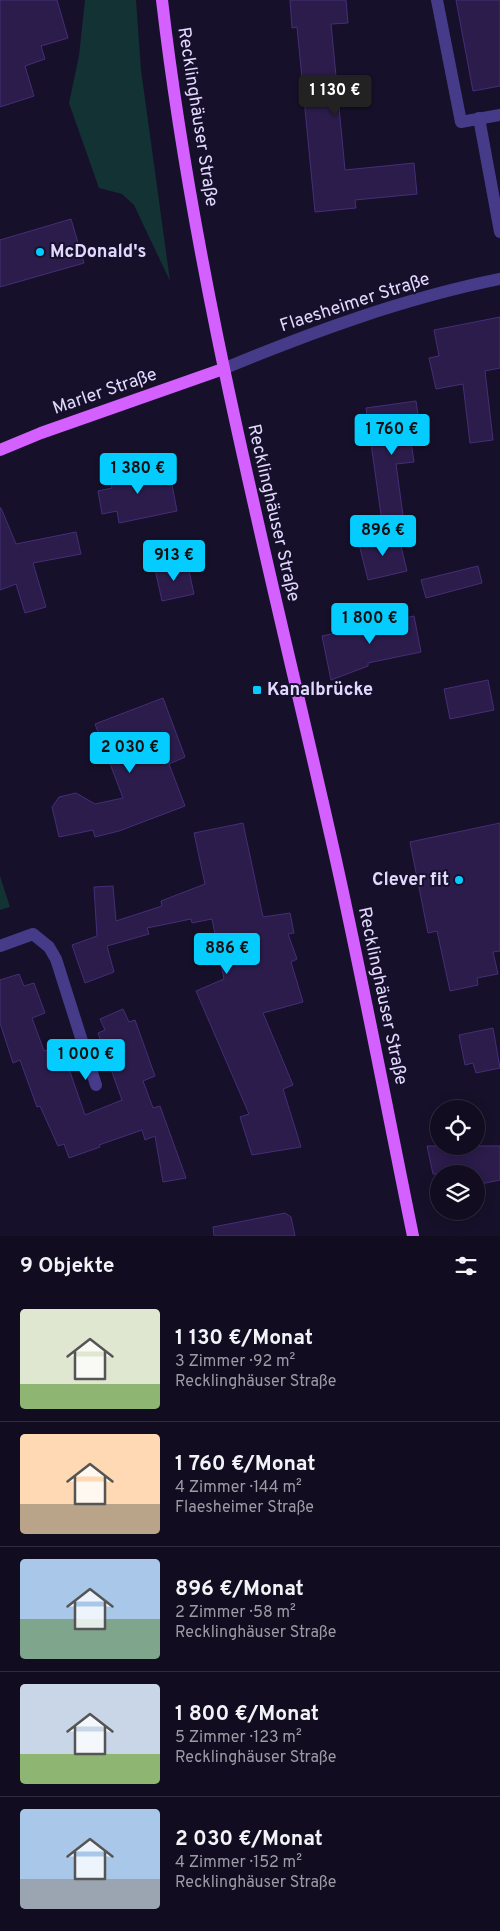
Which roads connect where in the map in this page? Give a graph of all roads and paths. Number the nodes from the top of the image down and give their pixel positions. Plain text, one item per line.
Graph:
1 (162, 0) edge
2 (437, 0) edge
3 (500, 114) edge
4 (479, 118) junction
5 (500, 232) edge
6 (500, 279) edge
7 (223, 369) junction
8 (0, 450) edge
9 (0, 946) edge
10 (96, 1085) dead end
11 (413, 1236) edge

1 - 7 main road, Recklinghäuser Straße
2 - 4 street
3 - 4 street
4 - 5 street
6 - 7 street, Flaesheimer Straße
7 - 8 main road, Marler Straße
7 - 11 main road, Recklinghäuser Straße
9 - 10 street

